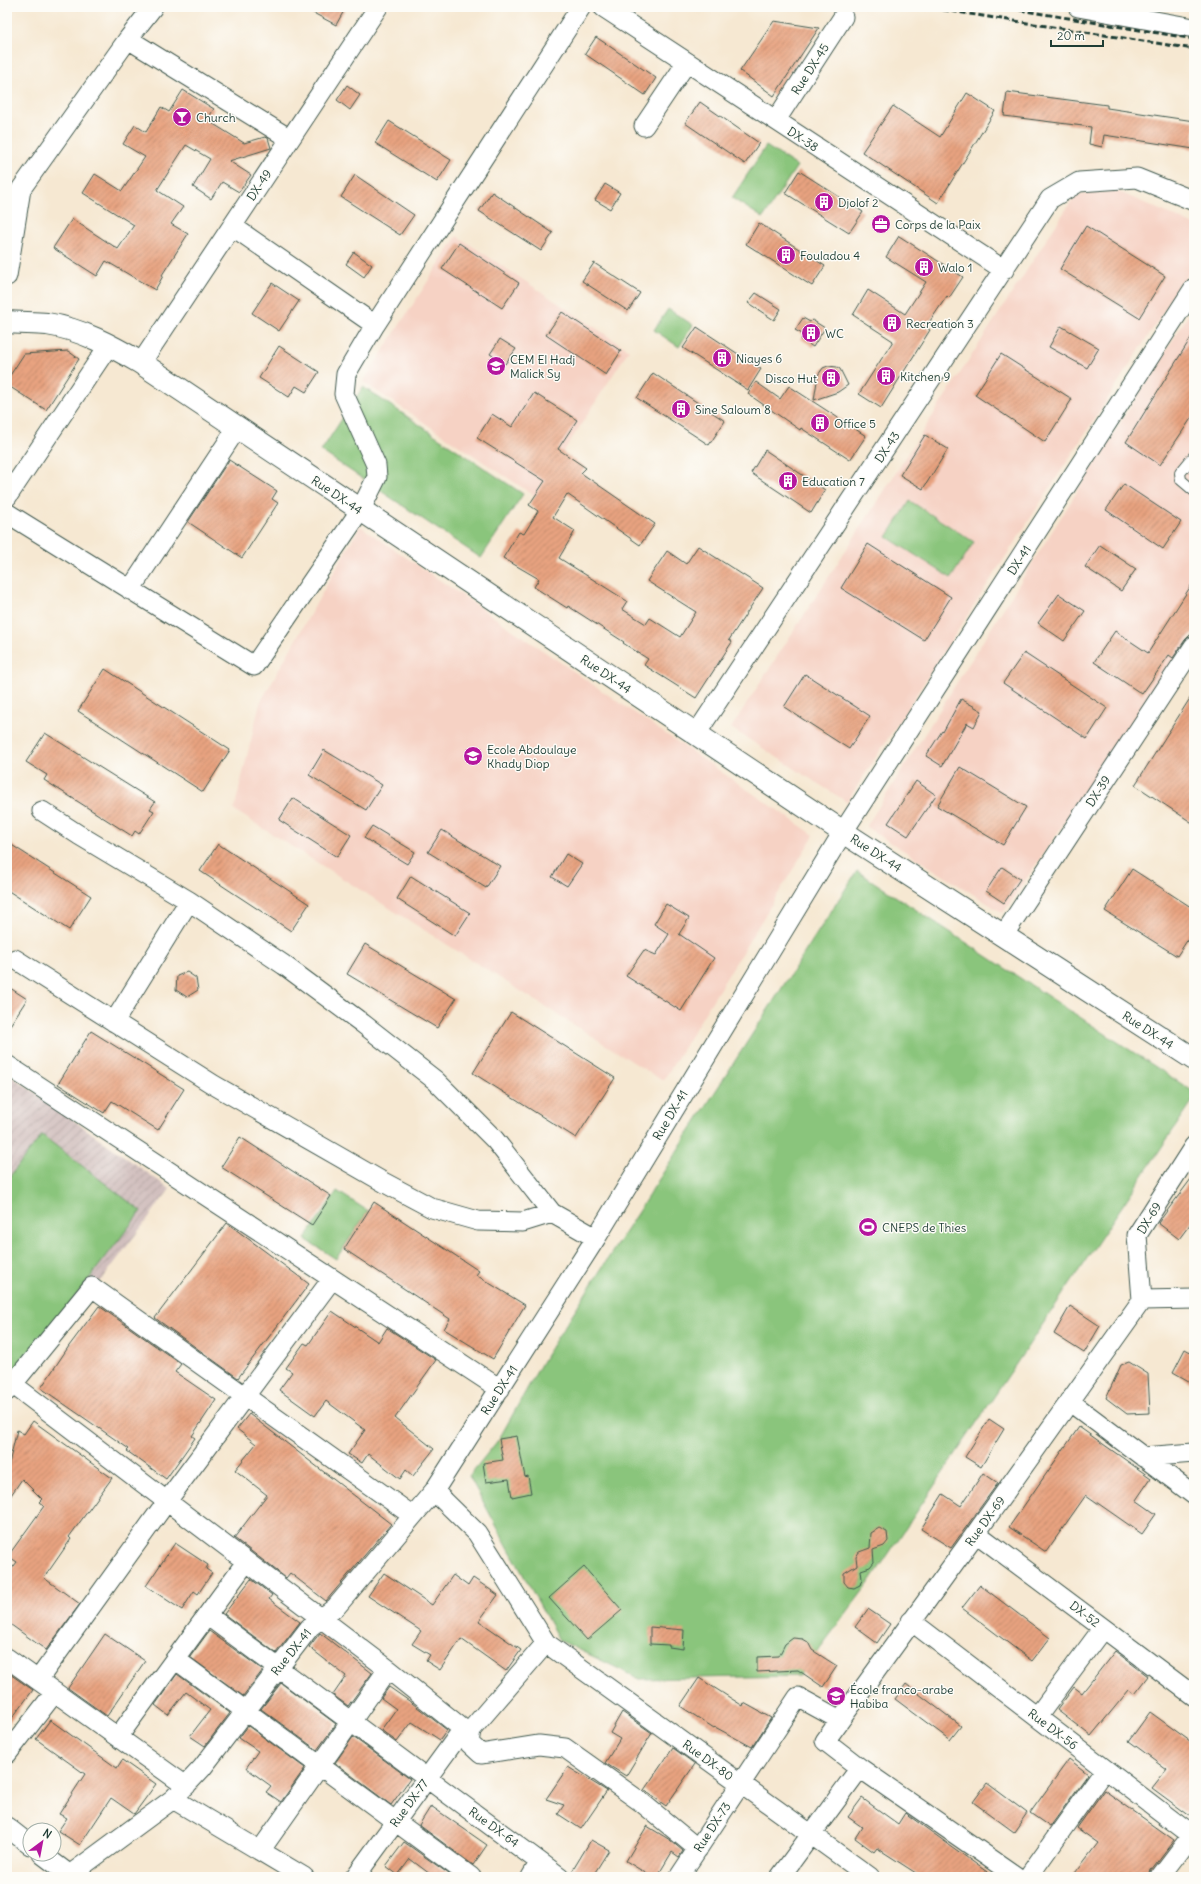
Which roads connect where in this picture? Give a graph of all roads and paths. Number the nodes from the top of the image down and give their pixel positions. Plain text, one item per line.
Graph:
1 (153, 7) edge
2 (378, 7) edge
3 (581, 7) edge
4 (603, 7) edge
5 (1078, 7) edge
6 (843, 17) dead end
7 (1193, 23) edge
8 (128, 39) junction
9 (687, 62) junction
10 (776, 120) junction
11 (644, 126) dead end
12 (290, 139) junction
13 (1194, 201) edge
14 (232, 226) junction
15 (1004, 270) junction
16 (7, 276) edge
17 (1194, 288) edge
18 (7, 322) edge
19 (375, 325) junction
20 (109, 345) junction
21 (141, 363) junction
22 (237, 428) junction
23 (1194, 456) edge
24 (1194, 491) edge
25 (7, 497) edge
26 (360, 511) junction
27 (7, 513) edge
28 (130, 590) junction
29 (1194, 646) edge
30 (696, 734) junction
31 (42, 811) dead end
32 (843, 832) junction
33 (189, 901) junction
34 (1003, 936) junction
35 (16, 959) dead end
36 (114, 1022) junction
37 (1194, 1059) edge
38 (7, 1065) edge
39 (1194, 1146) edge
40 (552, 1213) junction
41 (596, 1238) junction
42 (332, 1279) junction
43 (1194, 1299) edge
44 (1142, 1300) junction
45 (9, 1385) edge
46 (500, 1389) junction
47 (245, 1396) junction
48 (1069, 1401) junction
49 (1194, 1453) edge
50 (1143, 1457) junction
51 (434, 1491) junction
52 (1194, 1495) edge
53 (167, 1501) junction
54 (413, 1516) junction
55 (976, 1533) junction
56 (246, 1562) junction
57 (207, 1615) junction
58 (321, 1619) junction
59 (912, 1621) junction
60 (1103, 1628) junction
61 (546, 1643) junction
62 (7, 1658) edge
63 (175, 1659) junction
64 (278, 1668) junction
65 (388, 1669) junction
66 (38, 1680) junction
67 (55, 1692) junction
68 (1194, 1696) edge
69 (244, 1711) junction
70 (1037, 1717) junction
71 (840, 1720) junction
72 (351, 1722) junction
73 (467, 1729) junction
74 (118, 1738) junction
75 (7, 1754) edge
76 (320, 1766) junction
77 (860, 1768) junction
78 (1105, 1769) junction
79 (427, 1778) junction
80 (741, 1784) junction
81 (180, 1792) junction
82 (396, 1821) junction
83 (7, 1827) edge
84 (811, 1834) junction
85 (1193, 1836) edge
86 (22, 1839) edge
87 (698, 1849) junction
88 (260, 1851) junction
89 (51, 1862) edge
90 (536, 1869) edge
91 (68, 1876) edge
92 (304, 1877) edge
93 (355, 1877) edge
94 (471, 1877) edge
95 (560, 1877) edge
96 (679, 1877) edge
97 (780, 1877) edge
98 (870, 1877) edge
99 (1017, 1877) edge
100 (1028, 1877) edge
101 (1160, 1877) edge

1 - 8 street
2 - 12 street, DX-49
3 - 19 street
4 - 9 street, DX-38
5 - 7 street
6 - 10 street, Rue DX-45
8 - 12 street
8 - 16 street
9 - 10 street, DX-38
9 - 11 street
10 - 15 street, DX-38
12 - 14 street, DX-49
13 - 15 street, DX-43
14 - 19 street
14 - 21 street, DX-49
15 - 30 street, DX-43
17 - 32 street, DX-41
18 - 20 street, Rue DX-44
19 - 26 street
20 - 21 street, Rue DX-44
20 - 25 street
21 - 22 street, Rue DX-44
22 - 26 street, Rue DX-44
22 - 28 street
23 - 24 lane
26 - 28 street
26 - 30 street, Rue DX-44
27 - 28 street
29 - 34 street, DX-39
30 - 32 street, Rue DX-44
31 - 33 street
32 - 34 street, Rue DX-44
32 - 41 street, Rue DX-41
33 - 36 street
33 - 40 street
34 - 37 street, Rue DX-44
35 - 36 street
36 - 40 street
38 - 42 street
39 - 44 street, DX-69
40 - 41 street
41 - 46 street, Rue DX-41
42 - 46 street
42 - 47 street
43 - 44 street
44 - 48 street, Rue DX-69
45 - 47 street
45 - 53 street
46 - 51 street, Rue DX-41
47 - 53 street
47 - 54 street
48 - 50 street
48 - 55 street, Rue DX-69
49 - 50 street
50 - 52 street
51 - 54 street, Rue DX-41
51 - 61 street
53 - 56 street
53 - 66 street
54 - 58 street, Rue DX-41
55 - 59 street, Rue DX-69
55 - 60 street, DX-52 / DX-52
56 - 57 street
56 - 58 street
57 - 63 street
57 - 64 street, Rue DX-64
58 - 64 street, Rue DX-41
58 - 65 street
59 - 70 street, Rue DX-56
59 - 71 street, Rue DX-69
60 - 68 street, DX-52 / DX-52
60 - 70 street
61 - 73 street, Rue DX-77
61 - 80 street, Rue DX-80
62 - 66 street
63 - 69 street
63 - 74 street
64 - 69 street, Rue DX-41
64 - 72 street, Rue DX-64
65 - 72 street
65 - 73 street
66 - 67 street
67 - 74 street
67 - 75 street
69 - 76 street
69 - 81 street, Rue DX-41
70 - 78 street, Rue DX-56
71 - 77 street, Rue DX-69
71 - 80 street, Rue DX-73
72 - 76 street
72 - 79 street, Rue DX-64
73 - 79 street, Rue DX-77
73 - 87 street
74 - 81 street
76 - 82 street
76 - 88 street
77 - 84 street
77 - 99 street
78 - 85 street, Rue DX-56
78 - 100 street
79 - 82 street, Rue DX-77
79 - 90 street, Rue DX-64
80 - 84 street, Rue DX-80
80 - 87 street, Rue DX-73
81 - 88 street
81 - 91 street, Rue DX-41
82 - 93 street, Rue DX-77
82 - 94 street
83 - 86 street
84 - 97 street
84 - 98 street, Rue DX-80
85 - 101 street
87 - 96 street, Rue DX-73
88 - 92 street
89 - 91 street
90 - 95 street, Rue DX-64

